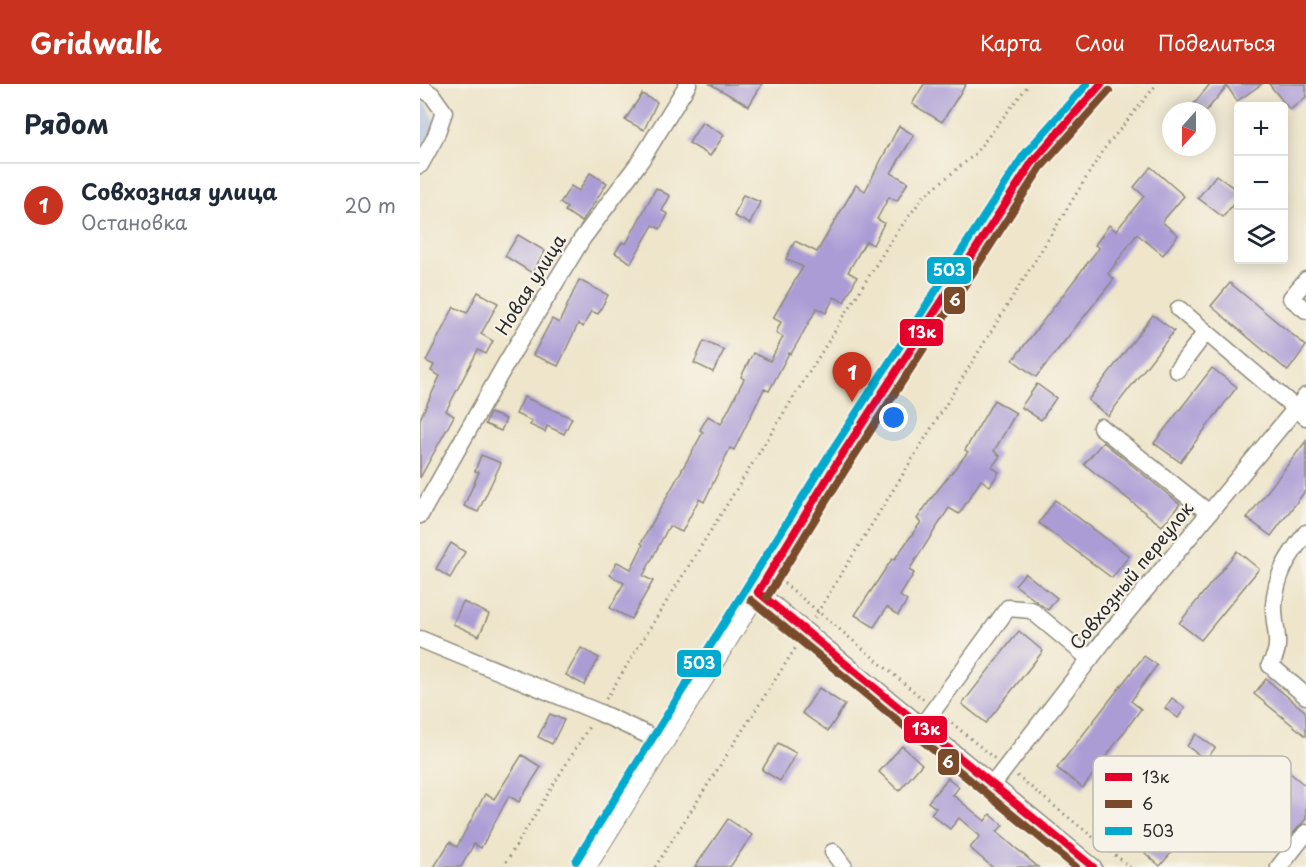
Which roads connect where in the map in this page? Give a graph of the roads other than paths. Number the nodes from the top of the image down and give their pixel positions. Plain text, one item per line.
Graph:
1 (688, 84) edge
2 (1101, 84) edge
3 (420, 87) edge
4 (420, 165) edge
5 (1306, 280) edge
6 (1179, 309) dead end
7 (1306, 310) edge
8 (1206, 332) junction
9 (1177, 370) dead end
10 (1303, 407) edge
11 (1101, 427) dead end
12 (1209, 513) junction
13 (420, 515) edge
14 (1306, 533) edge
15 (758, 592) junction
16 (420, 639) edge
17 (1090, 659) junction
18 (1306, 696) edge
19 (922, 726) junction
20 (663, 741) junction
21 (993, 784) junction
22 (1306, 833) edge
23 (833, 852) dead end
24 (1291, 852) edge
25 (1291, 852) edge
26 (585, 867) edge
27 (844, 867) edge
28 (1094, 867) edge
29 (1279, 867) edge

1 - 13 street, Новая улица
2 - 15 main road
3 - 4 street
5 - 7 street
6 - 8 street
8 - 9 street
8 - 10 street
10 - 12 street, Совхозный переулок
11 - 12 street
12 - 17 street, Совхозный переулок
14 - 18 street
15 - 19 street
15 - 20 main road
16 - 20 street
17 - 19 street
17 - 21 street, Совхозный переулок
19 - 21 street
20 - 26 main road
21 - 28 street
22 - 25 street
23 - 27 street
24 - 29 street

